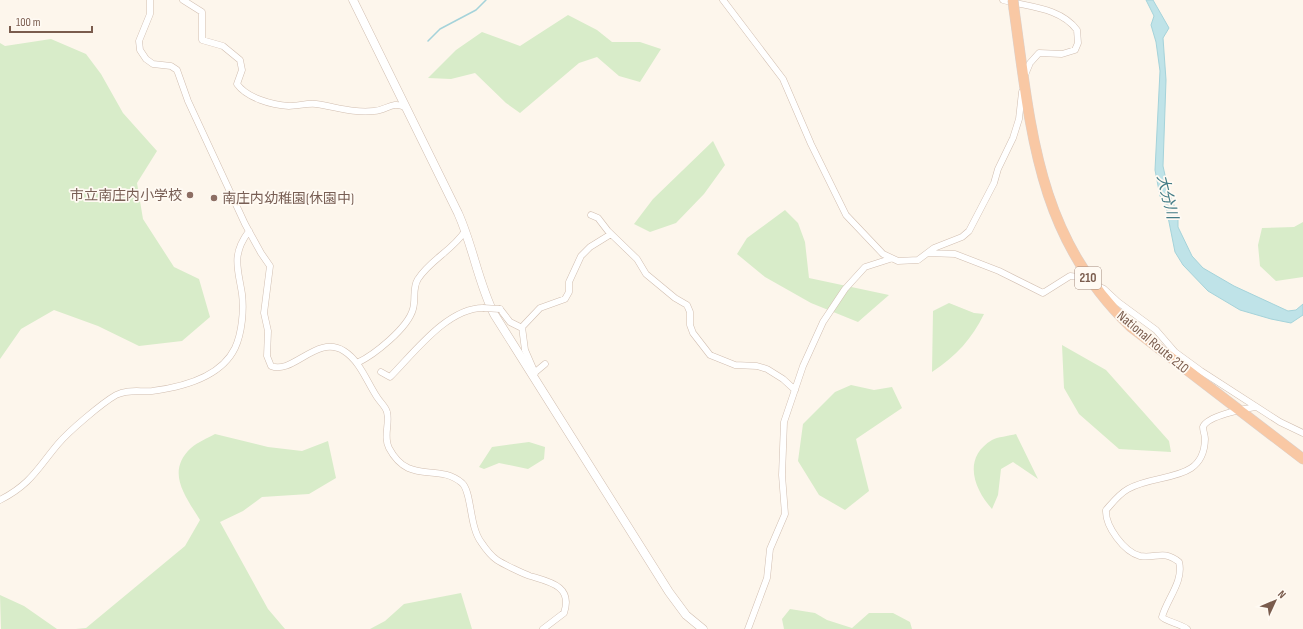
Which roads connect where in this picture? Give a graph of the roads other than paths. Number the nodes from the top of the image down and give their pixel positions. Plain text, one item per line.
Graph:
1 (150, 0) edge
2 (183, 0) edge
3 (353, 0) edge
4 (723, 0) edge
5 (1003, 0) edge
6 (1013, 5) edge
7 (1024, 79) junction
8 (405, 106) junction
9 (591, 215) dead end
10 (249, 231) junction
11 (465, 231) junction
12 (610, 234) junction
13 (928, 253) junction
14 (890, 259) junction
15 (1091, 282) junction
16 (522, 328) junction
17 (357, 363) junction
18 (545, 364) dead end
19 (381, 372) dead end
20 (533, 374) junction
21 (795, 390) junction
22 (1255, 407) junction
23 (1238, 410) junction
24 (1303, 433) edge
25 (1303, 459) edge
26 (0, 500) edge
27 (543, 629) edge
28 (703, 629) edge
29 (748, 629) edge
30 (1188, 629) edge

1 - 10 street
2 - 8 street
3 - 8 street
4 - 14 street
5 - 7 street
6 - 7 highway, National Route 210 / 210
7 - 13 street
7 - 15 highway, National Route 210 / 210
8 - 11 street
9 - 12 street
10 - 17 street
10 - 26 street
11 - 17 street
11 - 20 street
12 - 16 street
12 - 21 street
13 - 14 street
13 - 15 street
14 - 21 street
15 - 22 street
15 - 23 highway, National Route 210 / 210
16 - 19 street, bridge
16 - 20 street
17 - 27 street
18 - 20 street
20 - 28 street
21 - 29 street
22 - 23 street
22 - 24 street
23 - 25 highway, National Route 210 / 210
23 - 30 street

